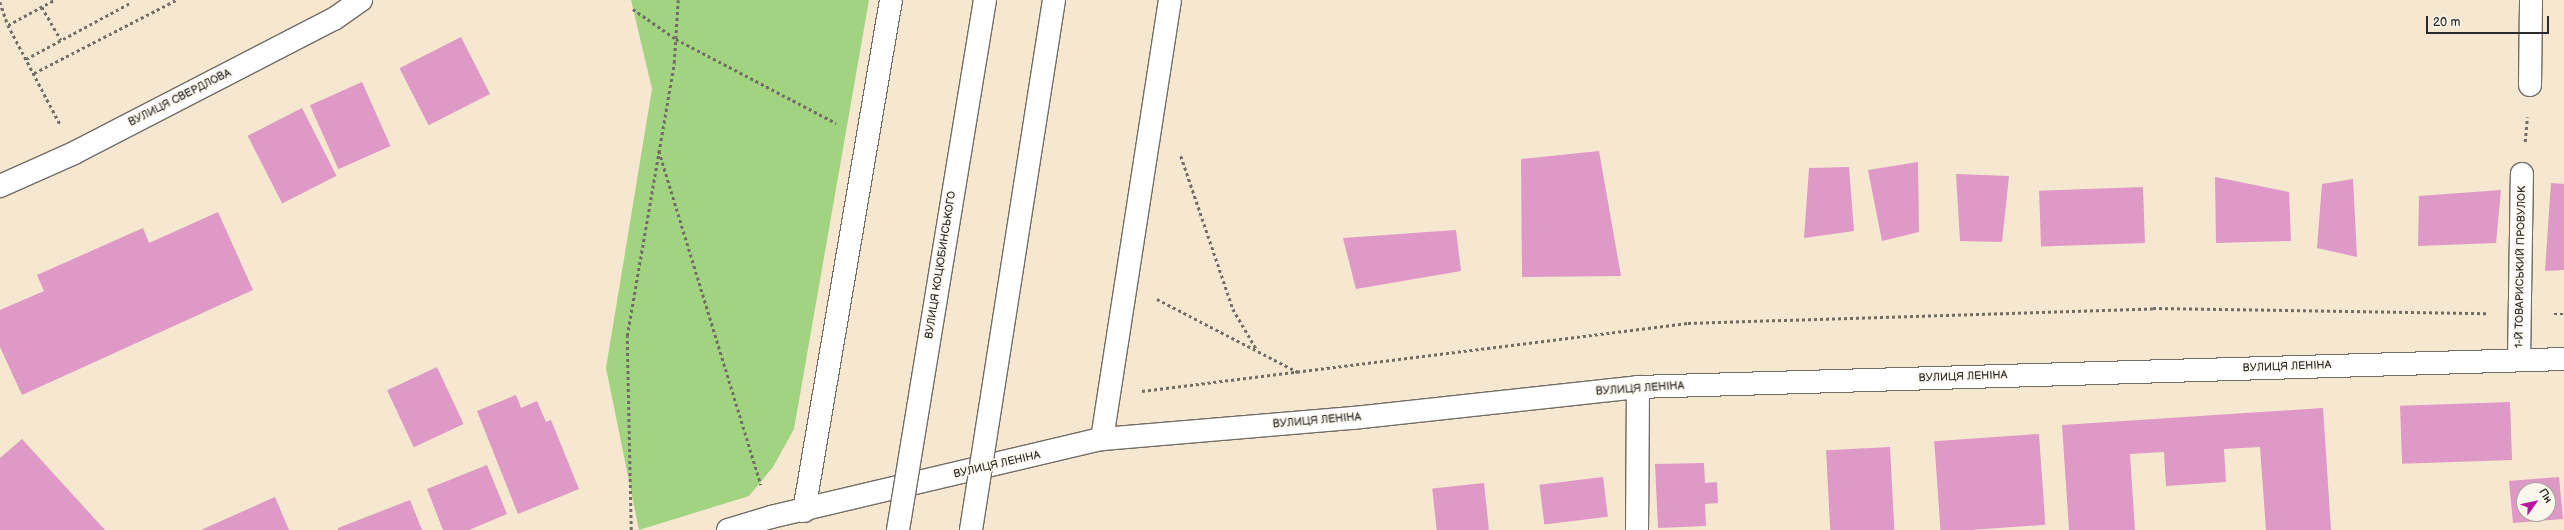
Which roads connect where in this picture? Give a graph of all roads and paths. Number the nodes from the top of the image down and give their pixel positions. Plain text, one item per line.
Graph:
1 (54, 0) edge
2 (176, 0) edge
3 (678, 0) edge
4 (891, 0) edge
5 (985, 0) edge
6 (1054, 0) edge
7 (1170, 0) edge
8 (2531, 0) edge
9 (361, 1) edge
10 (0, 2) edge
11 (130, 2) dead end
12 (42, 7) junction
13 (633, 9) dead end
14 (8, 25) junction
15 (676, 39) junction
16 (61, 40) junction
17 (26, 59) junction
18 (34, 73) junction
19 (2530, 85) joint
20 (868, 140) junction
21 (659, 150) junction
22 (1180, 152) dead end
23 (74, 153) junction
24 (2522, 174) joint
25 (0, 186) edge
26 (1127, 283) junction
27 (2520, 313) junction
28 (2564, 314) edge
29 (1257, 350) junction
30 (2564, 359) edge
31 (2520, 360) junction
32 (1299, 373) junction
33 (1638, 387) junction
34 (1110, 394) junction
35 (1102, 439) junction
36 (804, 511) junction
37 (771, 518) junction
38 (631, 530) edge
39 (728, 530) edge
40 (898, 530) edge
41 (971, 530) edge
42 (1637, 530) edge

1 - 12 path
2 - 18 path
3 - 15 path
4 - 20 street
5 - 40 street, ВУЛИЦЯ КОЦЮБИНСЬКОГО, bridge
6 - 41 street, bridge
7 - 26 street
8 - 19 street
9 - 23 street, ВУЛИЦЯ СВЕРДЛОВА
10 - 14 path
11 - 16 path
12 - 14 path
12 - 16 path
13 - 15 path
14 - 17 path
15 - 20 path
15 - 21 path
16 - 17 path
17 - 18 path
18 - 23 path
19 - 24 path
20 - 36 street
21 - 37 path
21 - 38 path
22 - 29 path
23 - 25 street, ВУЛИЦЯ СВЕРДЛОВА
24 - 27 street, 1-Й ТОВАРИСЬКИЙ ПРОВУЛОК
26 - 29 path
26 - 34 street
27 - 28 path
27 - 31 street, 1-Й ТОВАРИСЬКИЙ ПРОВУЛОК
27 - 32 path
29 - 32 path
30 - 31 street, ВУЛИЦЯ ЛЕНІНА
31 - 33 street, ВУЛИЦЯ ЛЕНІНА
32 - 34 path
33 - 35 street, ВУЛИЦЯ ЛЕНІНА
33 - 42 street
34 - 35 street
35 - 36 street, ВУЛИЦЯ ЛЕНІНА
36 - 37 street, ВУЛИЦЯ ЛЕНІНА
37 - 39 street, ВУЛИЦЯ ЛЕНІНА

